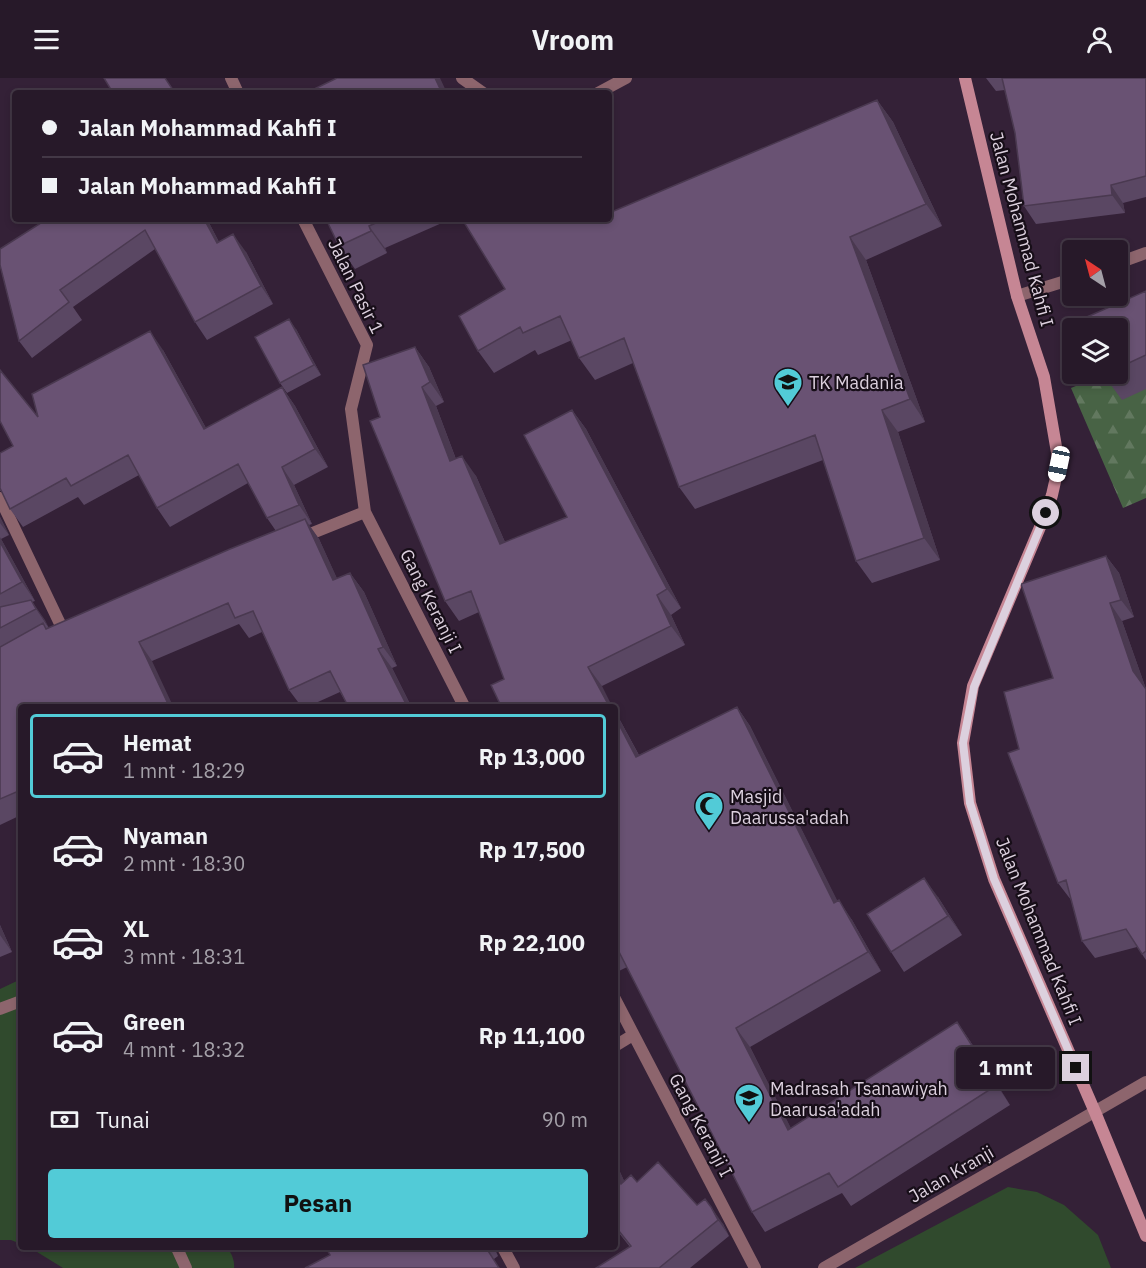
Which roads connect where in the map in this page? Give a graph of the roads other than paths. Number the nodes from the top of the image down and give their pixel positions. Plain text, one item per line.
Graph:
1 (462, 78) edge
2 (626, 78) edge
3 (965, 78) edge
4 (479, 90) edge
5 (604, 90) edge
6 (305, 222) edge
7 (1146, 253) edge
8 (1128, 259) edge
9 (1062, 282) edge
10 (1017, 296) junction
11 (0, 498) edge
12 (366, 512) junction
13 (290, 541) edge
14 (63, 631) edge
15 (463, 704) edge
16 (18, 1002) edge
17 (618, 1005) edge
18 (0, 1009) edge
19 (633, 1035) junction
20 (618, 1044) edge
21 (1146, 1082) edge
22 (1095, 1112) junction
23 (1146, 1236) edge
24 (178, 1250) edge
25 (504, 1250) edge
26 (186, 1268) edge
27 (514, 1268) edge
28 (755, 1268) edge
29 (824, 1268) edge

1 - 4 street
2 - 5 street
3 - 10 main road, Jalan Mohammad Kahfi I
6 - 12 street, Jalan Pasir 1
7 - 8 street
9 - 10 street
10 - 22 main road, Jalan Mohammad Kahfi I
11 - 14 street
12 - 13 street
12 - 15 street, Gang Keranji I
16 - 18 street
17 - 19 street, Gang Keranji I
19 - 20 street
19 - 28 street, Gang Keranji I
21 - 22 street, Jalan Kranji
22 - 23 main road, Jalan Mohammad Kahfi I
22 - 29 street, Jalan Kranji
24 - 26 street
25 - 27 street

